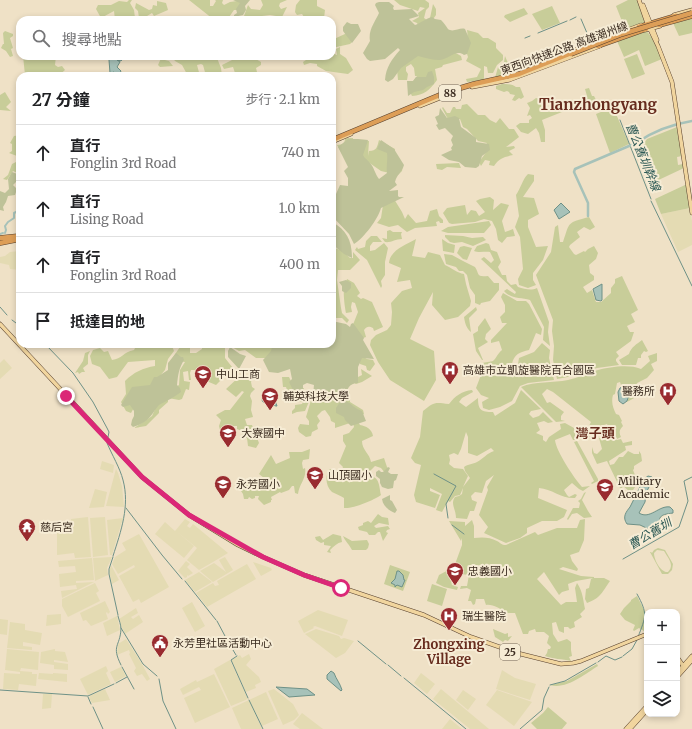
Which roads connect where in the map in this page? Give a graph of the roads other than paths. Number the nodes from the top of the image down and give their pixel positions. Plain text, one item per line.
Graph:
1 (640, 0) edge
2 (692, 14) edge
3 (650, 26) junction
4 (571, 54) junction
5 (492, 81) junction
6 (679, 124) junction
7 (336, 139) edge
8 (336, 139) edge
9 (692, 205) edge
10 (692, 213) edge
11 (16, 238) edge
12 (0, 240) edge
13 (0, 325) edge
14 (16, 342) edge
15 (21, 348) edge
16 (644, 636) edge
17 (692, 656) edge
18 (692, 660) edge
19 (680, 661) edge
20 (684, 667) junction
21 (680, 670) edge
22 (680, 672) edge
23 (644, 709) edge
24 (644, 713) edge
25 (626, 729) edge
26 (630, 729) edge

1 - 3 main road
2 - 3 main road
2 - 3 main road
2 - 3 highway, bridge
2 - 4 highway, 東西向快速公路 高雄潮州線 / 88, bridge
3 - 4 highway, bridge
3 - 5 main road
3 - 5 main road
3 - 6 main road
4 - 7 highway, 東西向快速公路 高雄潮州線 / 88
5 - 8 main road
6 - 9 main road
6 - 10 main road
11 - 12 highway
13 - 14 main road, 25
15 - 16 main road, 25
17 - 20 main road
18 - 20 main road
19 - 20 main road
20 - 21 main road
20 - 22 main road
23 - 25 main road
24 - 26 main road

